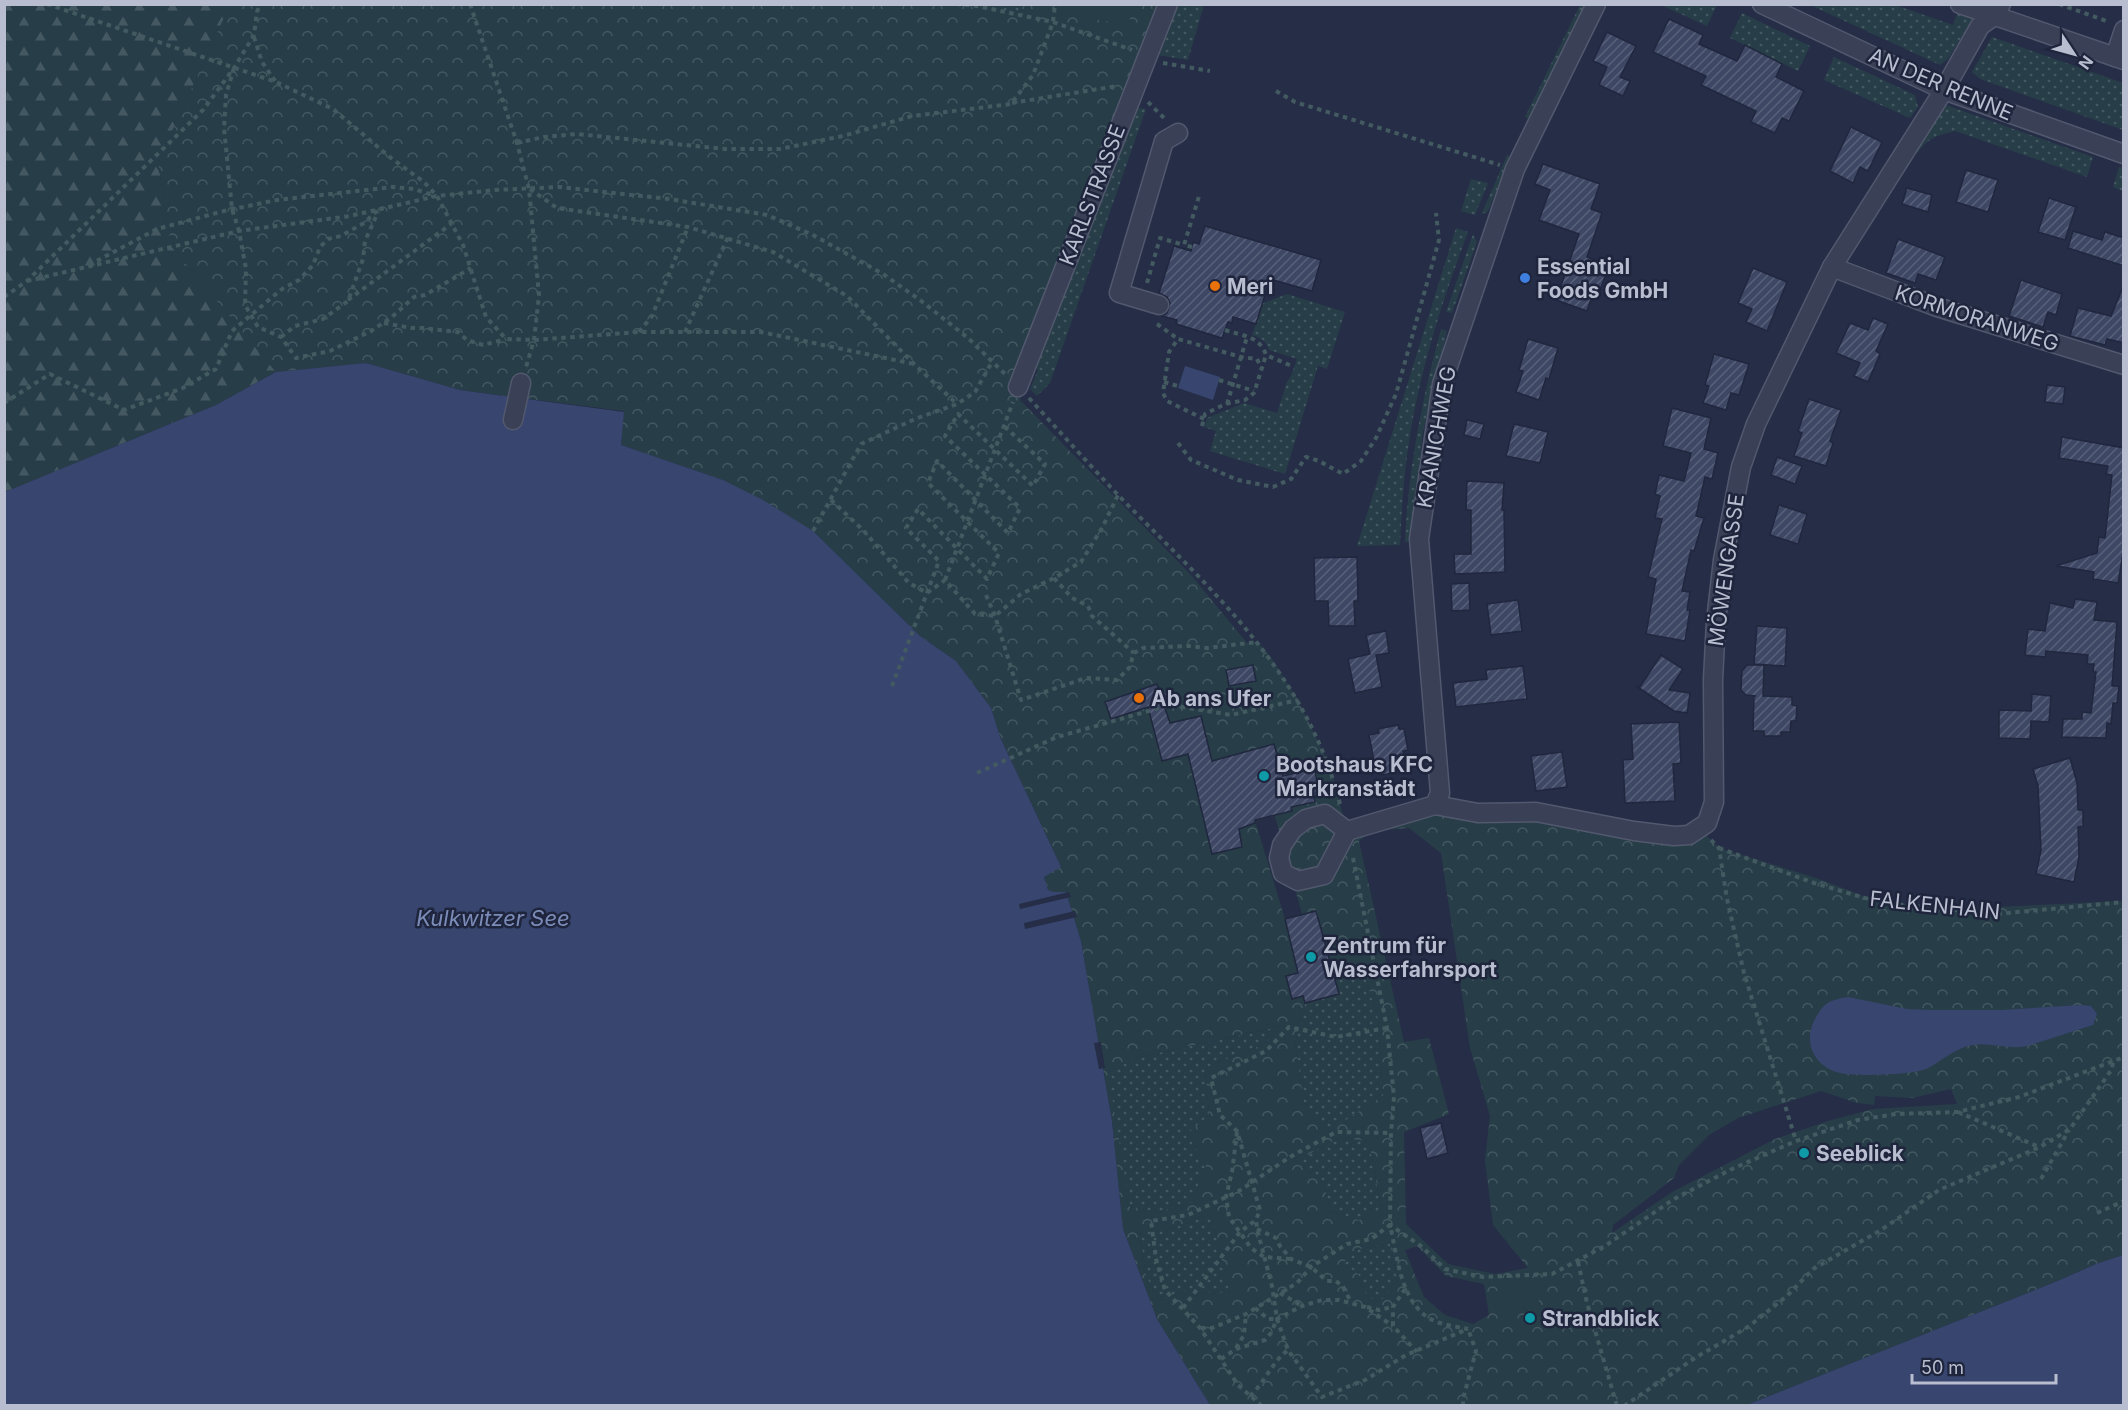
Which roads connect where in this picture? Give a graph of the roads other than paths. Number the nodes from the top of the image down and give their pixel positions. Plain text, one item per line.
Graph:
1 (1168, 4) edge
2 (1596, 4) edge
3 (1762, 4) edge
4 (1960, 4) edge
5 (1998, 10) edge
6 (2118, 27) edge
7 (2119, 59) edge
8 (1944, 90) junction
9 (1178, 133) road end
10 (2124, 154) edge
11 (1832, 267) junction
12 (1159, 305) dead end
13 (2124, 365) edge
14 (521, 383) road end
15 (1018, 387) road end
16 (513, 420) dead end
17 (1435, 805) junction
18 (1347, 831) dead end

1 - 15 street, KARLSTRASSE
2 - 17 street, KRANICHWEG
3 - 8 street, AN DER RENNE
4 - 5 street
5 - 7 street
5 - 8 street, MÖWENGASSE
6 - 7 street
8 - 10 street, AN DER RENNE
8 - 11 street, MÖWENGASSE
9 - 12 street
11 - 13 street, KORMORANWEG
11 - 17 street, MÖWENGASSE
14 - 16 street
17 - 18 street

